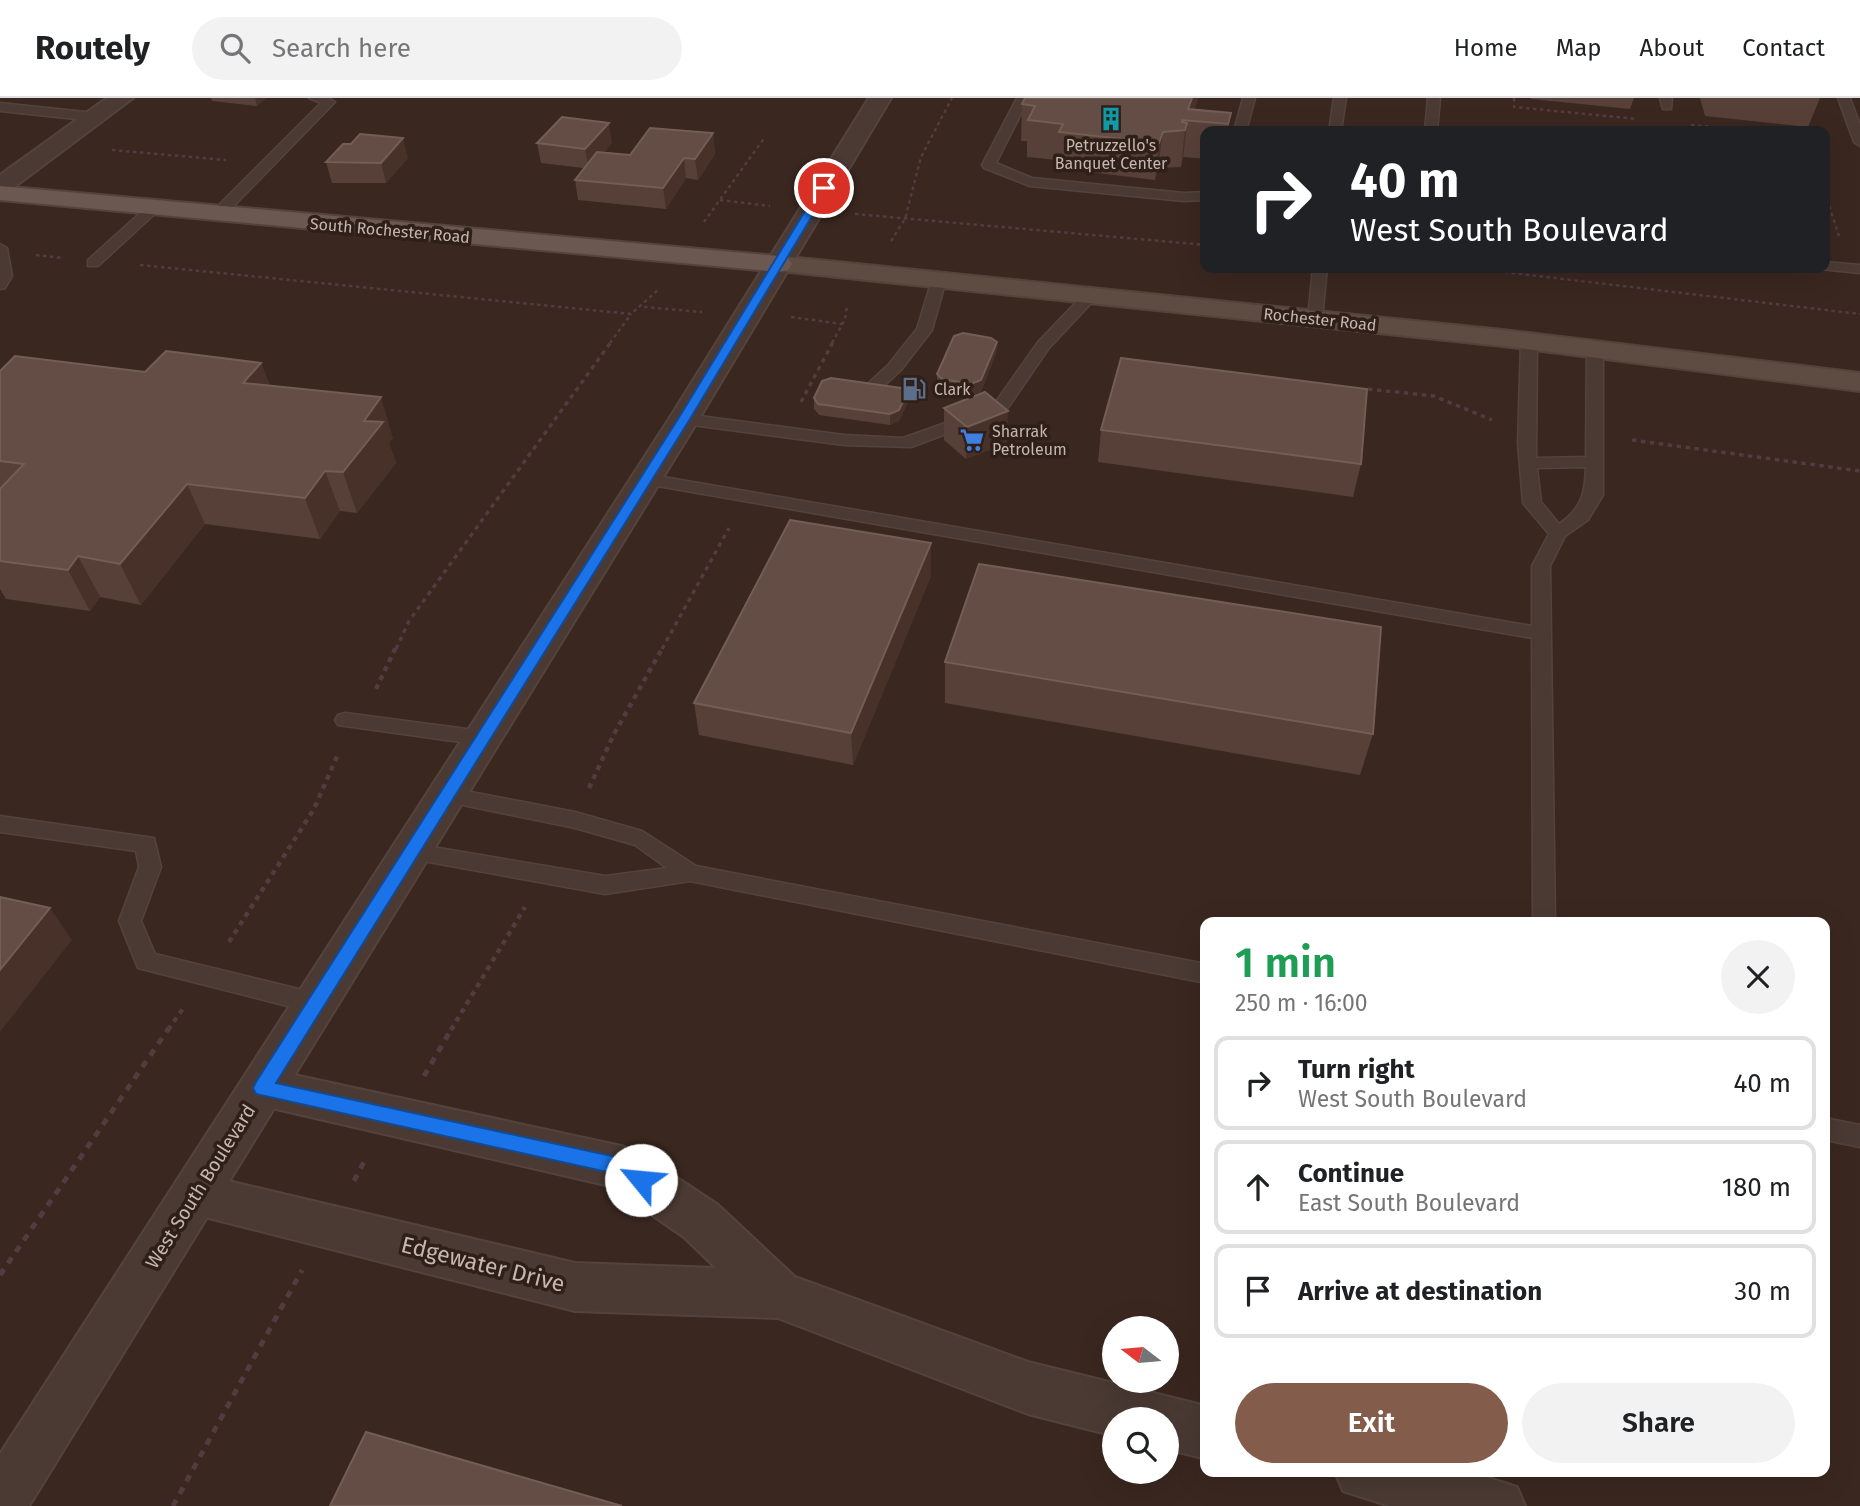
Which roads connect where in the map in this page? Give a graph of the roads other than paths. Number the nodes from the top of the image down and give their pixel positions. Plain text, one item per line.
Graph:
1 (122, 98) edge
2 (315, 98) edge
3 (880, 98) edge
4 (1023, 98) edge
5 (1249, 98) edge
6 (1340, 98) edge
7 (1434, 98) edge
8 (1844, 98) edge
9 (0, 107) edge
10 (95, 117) junction
11 (1241, 126) edge
12 (1336, 126) edge
13 (1431, 126) edge
14 (1860, 142) edge
15 (0, 186) edge
16 (0, 193) edge
17 (1200, 196) edge
18 (153, 208) junction
19 (218, 214) junction
20 (0, 248) edge
21 (93, 263) dead end
22 (779, 264) junction
23 (1830, 266) edge
24 (1860, 269) edge
25 (1320, 273) edge
26 (939, 280) junction
27 (0, 285) edge
28 (1091, 295) junction
29 (1315, 318) junction
30 (1529, 341) junction
31 (1595, 349) junction
32 (1860, 382) edge
33 (866, 394) edge
34 (684, 419) junction
35 (855, 420) edge
36 (844, 440) junction
37 (1595, 462) junction
38 (1527, 463) junction
39 (646, 479) junction
40 (1558, 533) junction
41 (1543, 634) junction
42 (345, 720) dead end
43 (482, 738) junction
44 (445, 795) junction
45 (0, 824) edge
46 (409, 851) junction
47 (690, 873) junction
48 (1544, 917) edge
49 (1200, 973) edge
50 (315, 1003) junction
51 (262, 1088) junction
52 (1830, 1130) edge
53 (1860, 1136) edge
54 (194, 1195) junction
55 (778, 1294) junction
56 (1105, 1407) edge
57 (1179, 1426) edge
58 (1200, 1431) edge
59 (1382, 1477) edge
60 (0, 1503) edge
61 (1498, 1506) edge

1 - 10 street
2 - 19 lane
3 - 22 street, West South Boulevard
4 - 17 lane
5 - 11 lane
6 - 12 lane
7 - 13 lane
8 - 14 lane
9 - 10 lane
10 - 15 street
16 - 18 main road, South Rochester Road
18 - 19 main road, South Rochester Road
18 - 21 lane
19 - 22 main road, South Rochester Road
20 - 27 lane
22 - 26 main road, Rochester Road
22 - 34 street, West South Boulevard
23 - 24 lane
25 - 29 lane
26 - 28 main road, Rochester Road
26 - 33 lane
28 - 29 main road, Rochester Road
28 - 36 lane
29 - 30 main road, Rochester Road
30 - 31 main road, Rochester Road
30 - 38 lane
31 - 32 main road, Rochester Road
31 - 37 lane
34 - 36 lane
34 - 39 street, West South Boulevard
35 - 36 lane
37 - 38 lane
37 - 40 lane
38 - 40 lane
39 - 41 lane
39 - 43 street, West South Boulevard
40 - 41 lane
41 - 48 lane
42 - 43 lane
43 - 44 street, West South Boulevard
44 - 46 street, West South Boulevard
44 - 47 lane
45 - 50 lane
46 - 47 lane
46 - 50 street, West South Boulevard
47 - 49 lane
50 - 51 street, West South Boulevard
51 - 54 street, West South Boulevard
51 - 55 street, Edgewater Drive
52 - 53 lane
54 - 55 street, Edgewater Drive
54 - 60 street, West South Boulevard
55 - 56 street, Edgewater Drive
57 - 58 street
59 - 61 street

